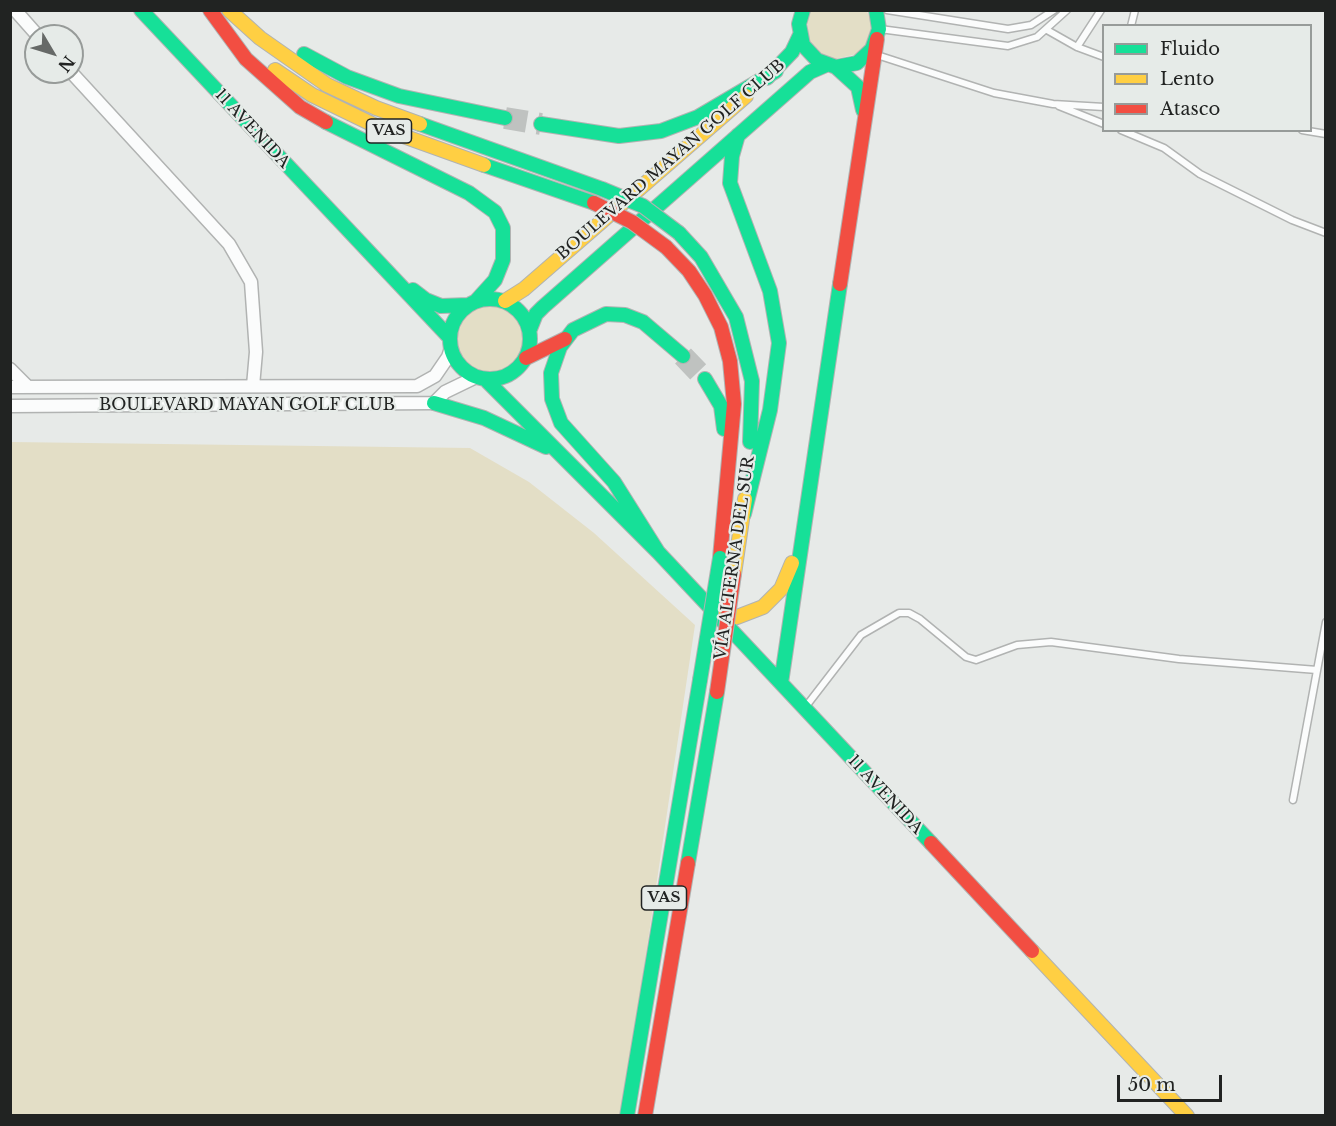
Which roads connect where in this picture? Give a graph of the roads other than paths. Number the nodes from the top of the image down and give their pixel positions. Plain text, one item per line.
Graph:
1 (15, 10) edge
2 (141, 10) edge
3 (210, 10) edge
4 (229, 10) edge
5 (803, 10) edge
6 (876, 10) edge
7 (887, 10) edge
8 (1054, 10) edge
9 (1067, 10) edge
10 (1101, 10) edge
11 (27, 24) edge
12 (1047, 30) junction
13 (878, 34) junction
14 (800, 35) junction
15 (260, 38) junction
16 (1077, 47) junction
17 (875, 54) junction
18 (1102, 56) edge
19 (831, 66) junction
20 (776, 71) junction
21 (82, 84) edge
22 (1053, 104) junction
23 (1102, 107) edge
24 (505, 118) tunnel mouth
25 (1102, 123) edge
26 (541, 124) tunnel mouth
27 (864, 127) junction
28 (1126, 132) edge
29 (738, 135) junction
30 (1326, 233) edge
31 (363, 248) junction
32 (505, 301) junction
33 (472, 303) junction
34 (530, 329) junction
35 (565, 339) junction
36 (450, 343) junction
37 (683, 356) tunnel mouth
38 (526, 358) junction
39 (10, 369) edge
40 (513, 372) junction
41 (480, 378) junction
42 (705, 379) tunnel mouth
43 (253, 386) junction
44 (10, 387) edge
45 (28, 387) junction
46 (434, 402) junction
47 (10, 406) edge
48 (559, 453) junction
49 (582, 476) junction
50 (744, 514) junction
51 (802, 539) junction
52 (720, 551) junction
53 (658, 552) junction
54 (710, 608) junction
55 (1326, 622) edge
56 (1317, 670) junction
57 (781, 683) junction
58 (804, 708) junction
59 (1293, 800) dead end
60 (627, 1116) edge
61 (645, 1116) edge
62 (1187, 1116) edge

1 - 11 street
2 - 31 main road, 11 AVENIDA
3 - 33 main road
3 - 52 main road, VÍA ALTERNA DEL SUR / VAS, bridge
4 - 15 main road, VÍA ALTERNA DEL SUR / VAS
5 - 14 main road
6 - 13 main road
7 - 8 lane
9 - 12 lane
10 - 16 lane
12 - 13 lane
12 - 16 lane
13 - 17 main road
13 - 19 main road, BOULEVARD MAYAN GOLF CLUB
14 - 19 main road
14 - 20 main road, BOULEVARD MAYAN GOLF CLUB
15 - 24 main road
15 - 50 main road, VÍA ALTERNA DEL SUR / VAS, bridge
16 - 18 lane
17 - 22 lane
17 - 27 main road
19 - 27 main road
19 - 29 main road, BOULEVARD MAYAN GOLF CLUB
20 - 26 main road
20 - 32 main road, BOULEVARD MAYAN GOLF CLUB
21 - 43 street
22 - 23 lane
22 - 25 lane
27 - 51 main road
28 - 30 lane
29 - 34 main road, BOULEVARD MAYAN GOLF CLUB
29 - 50 main road
31 - 33 main road, 11 AVENIDA
31 - 36 main road, 11 AVENIDA
32 - 33 main road
32 - 34 main road
33 - 36 main road
34 - 38 main road
35 - 37 main road
35 - 38 main road
35 - 53 main road
36 - 41 main road
36 - 43 street, BOULEVARD MAYAN GOLF CLUB
38 - 40 main road
39 - 45 street
40 - 41 main road
40 - 49 main road, 11 AVENIDA
41 - 46 street
41 - 48 main road, 11 AVENIDA
42 - 52 main road
43 - 45 street, BOULEVARD MAYAN GOLF CLUB
44 - 45 street, BOULEVARD MAYAN GOLF CLUB
46 - 47 street, BOULEVARD MAYAN GOLF CLUB
46 - 48 main road
48 - 49 main road, 11 AVENIDA
49 - 53 main road, 11 AVENIDA
50 - 61 main road, VÍA ALTERNA DEL SUR / VAS, bridge
51 - 54 main road
51 - 57 main road
52 - 60 main road, VÍA ALTERNA DEL SUR / VAS, bridge
53 - 54 main road, 11 AVENIDA
54 - 57 main road, 11 AVENIDA
55 - 56 lane
56 - 58 lane
56 - 59 lane
57 - 58 main road, 11 AVENIDA
58 - 62 main road, 11 AVENIDA

